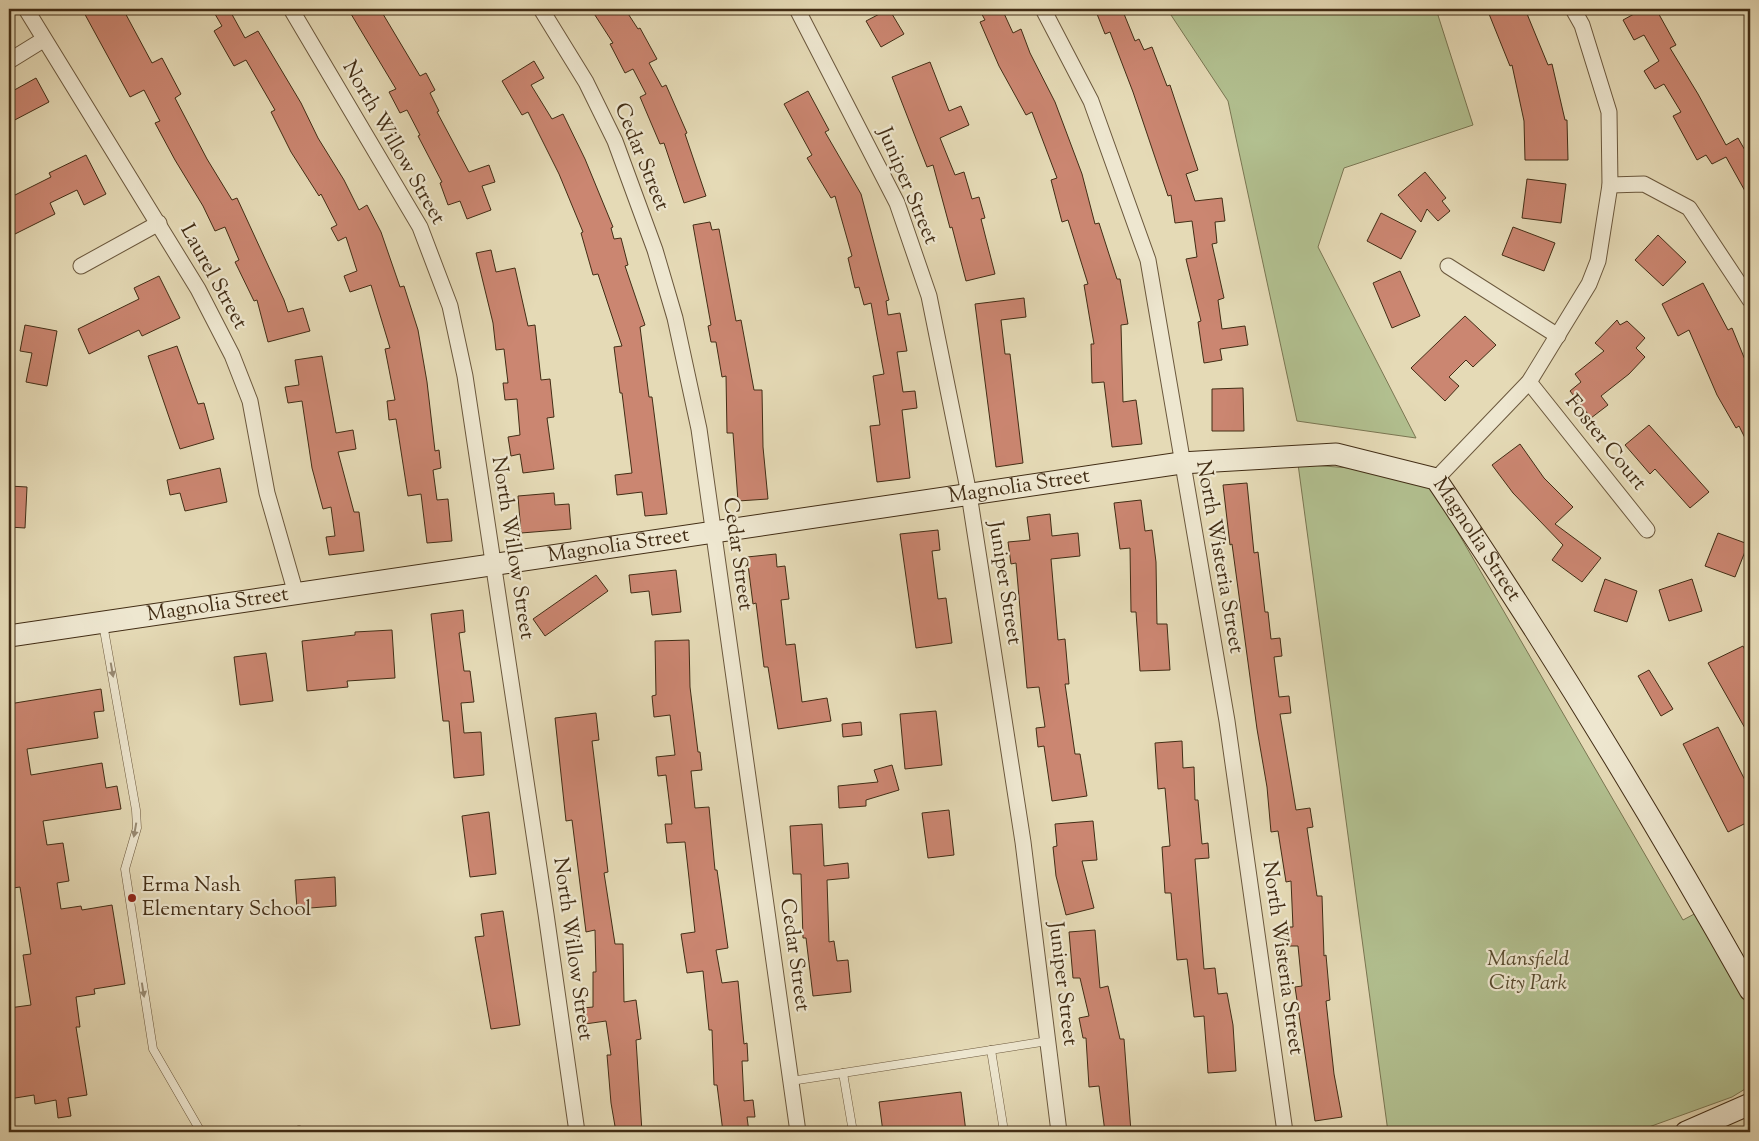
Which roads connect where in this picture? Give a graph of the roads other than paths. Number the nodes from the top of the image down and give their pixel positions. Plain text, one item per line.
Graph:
1 (26, 9) edge
2 (291, 9) edge
3 (542, 9) edge
4 (797, 9) edge
5 (1043, 9) edge
6 (1573, 9) edge
7 (43, 40) junction
8 (9, 61) edge
9 (1610, 185) junction
10 (158, 223) junction
11 (81, 266) dead end
12 (1448, 266) dead end
13 (1750, 300) edge
14 (1558, 336) junction
15 (1529, 382) junction
16 (1181, 463) junction
17 (1436, 479) junction
18 (969, 494) junction
19 (1647, 530) dead end
20 (712, 532) junction
21 (493, 565) junction
22 (296, 594) junction
23 (103, 622) junction
24 (9, 636) edge
25 (1750, 990) edge
26 (1048, 1041) junction
27 (991, 1050) junction
28 (843, 1073) junction
29 (791, 1081) junction
30 (1750, 1104) edge
31 (1003, 1125) dead end
32 (200, 1132) edge
33 (576, 1132) edge
34 (798, 1132) edge
35 (853, 1132) edge
36 (1059, 1132) edge
37 (1285, 1132) edge
38 (1686, 1132) edge

1 - 7 street, Laurel Street
2 - 21 street, North Willow Street
3 - 20 street, Cedar Street
4 - 18 street, Juniper Street
5 - 16 street, North Wisteria Street
6 - 9 street
7 - 8 street
7 - 10 street, Laurel Street
9 - 13 street
9 - 14 street
10 - 11 street
10 - 22 street, Laurel Street
12 - 14 street
14 - 15 street
15 - 17 street
15 - 19 street, Foster Court
16 - 17 street, Magnolia Street
16 - 18 street, Magnolia Street
16 - 37 street, North Wisteria Street
17 - 25 street, Magnolia Street
18 - 20 street, Magnolia Street
18 - 26 street, Juniper Street
20 - 21 street, Magnolia Street
20 - 29 street, Cedar Street
21 - 22 street, Magnolia Street
21 - 33 street, North Willow Street
22 - 23 street, Magnolia Street
23 - 24 street, Magnolia Street
23 -> 32 lane
26 - 27 lane
26 - 36 street, Juniper Street
27 - 28 lane
27 - 31 lane
28 - 29 lane
28 - 35 lane
29 - 34 street, Cedar Street
30 - 38 street

